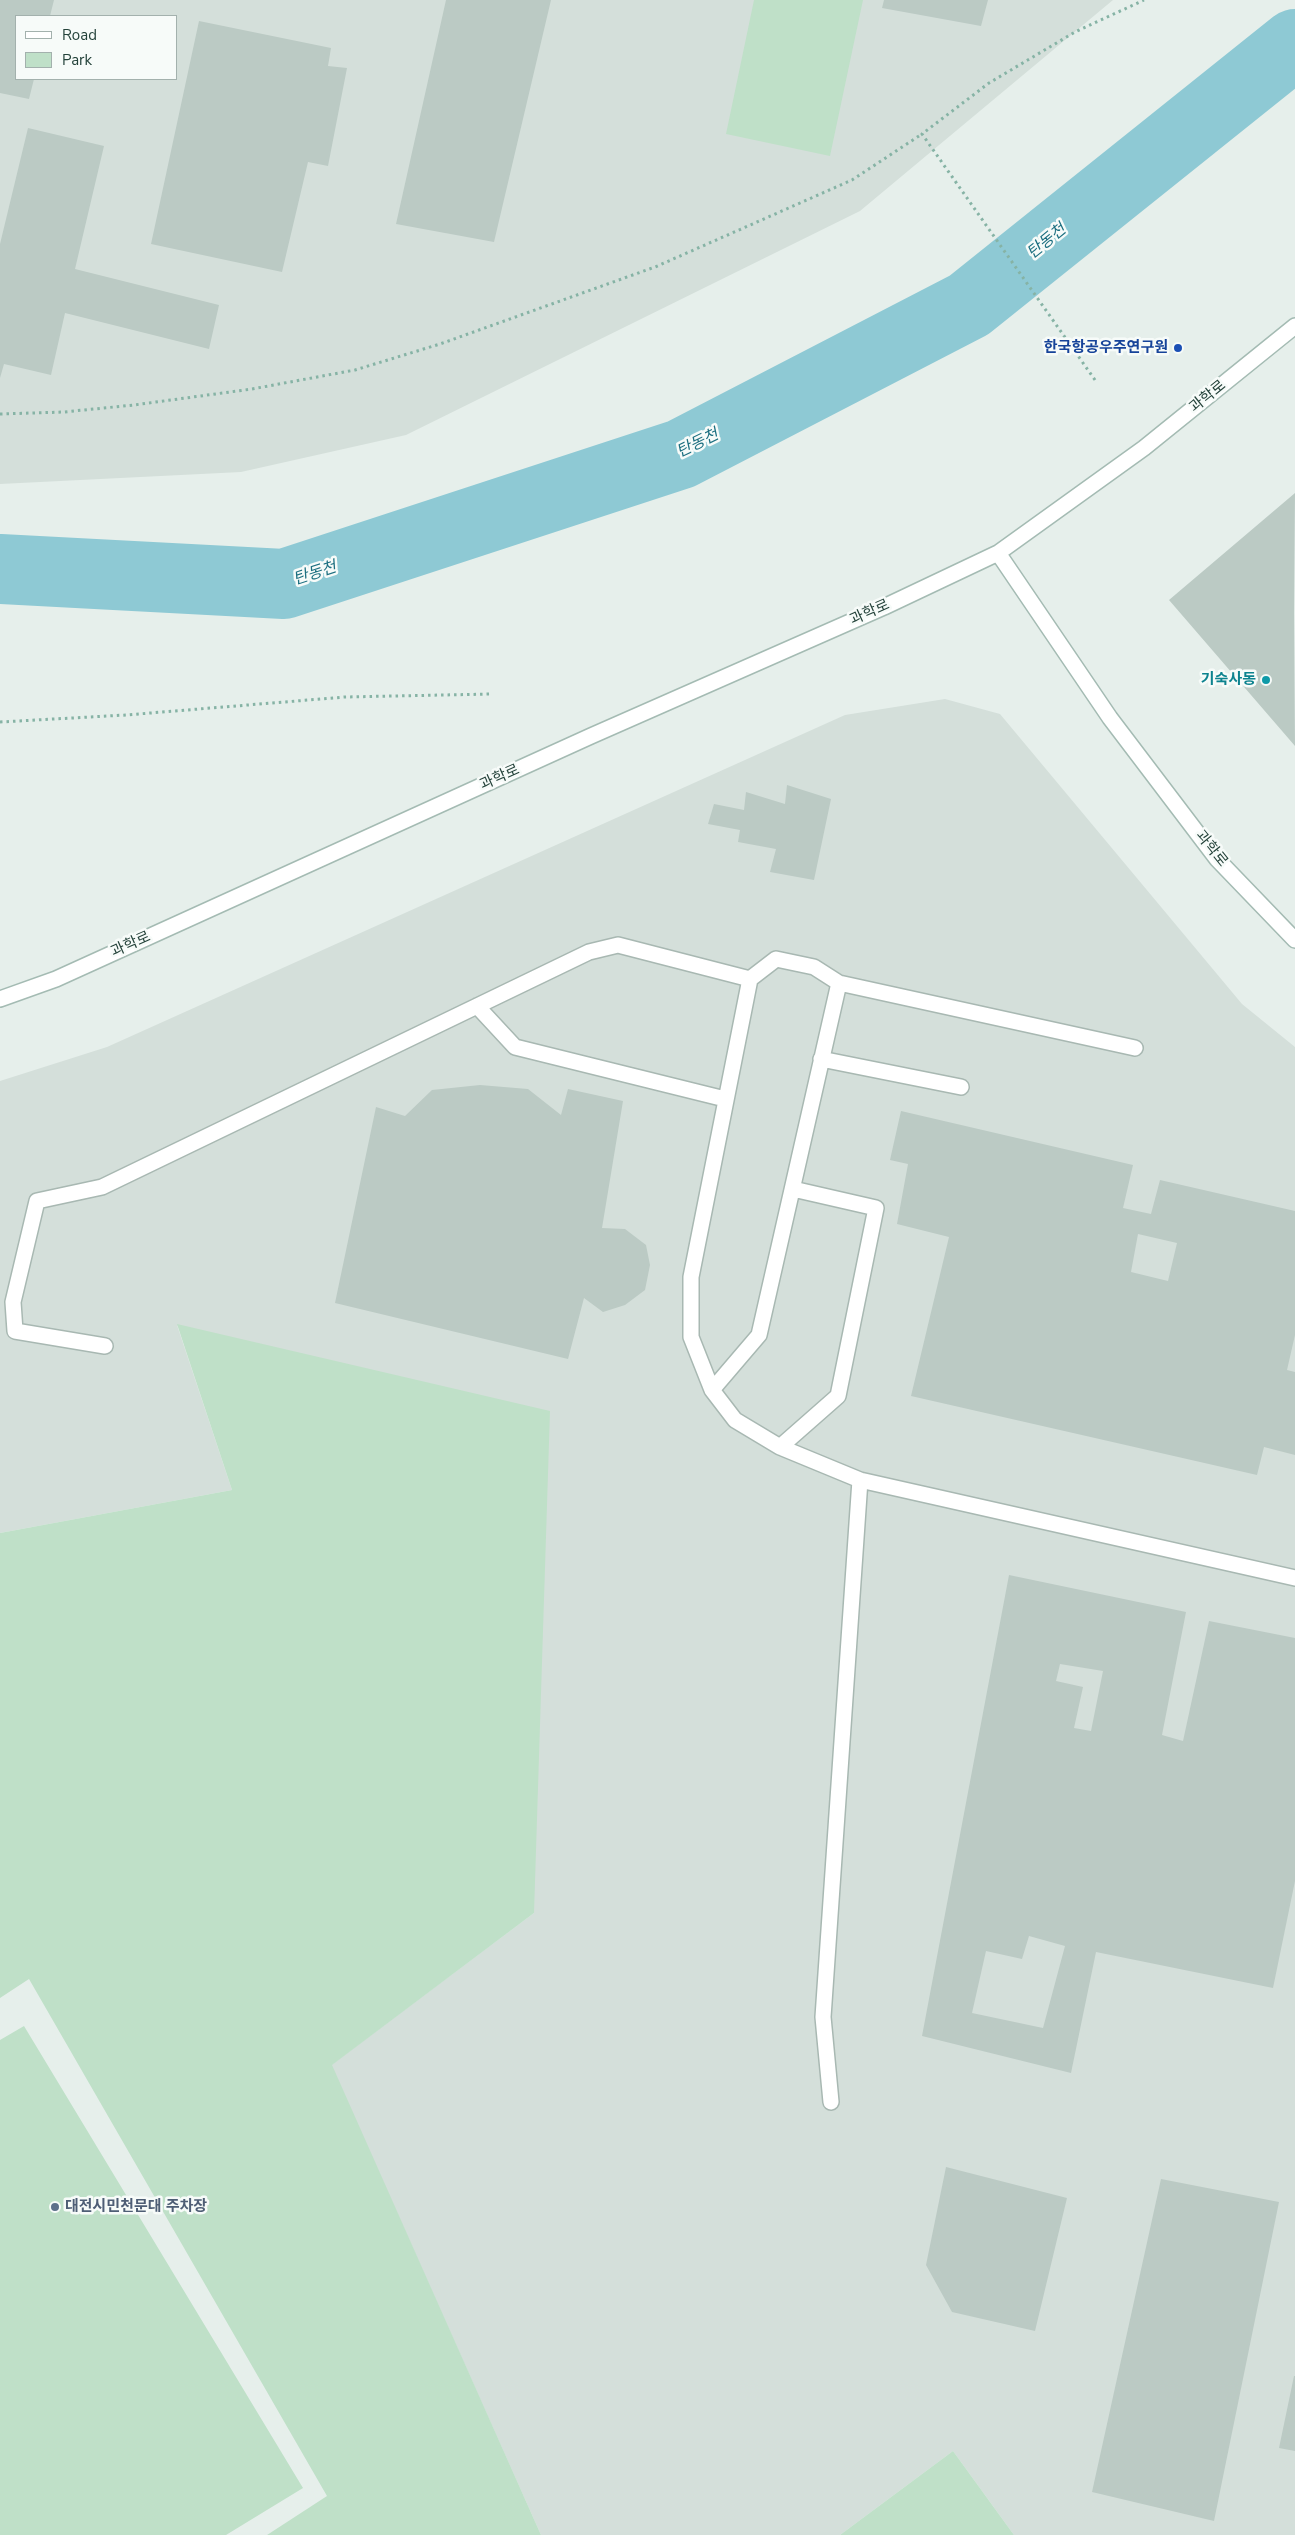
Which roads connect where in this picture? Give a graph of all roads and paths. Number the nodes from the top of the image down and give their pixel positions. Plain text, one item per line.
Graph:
1 (1144, 0) edge
2 (922, 134) junction
3 (1295, 326) edge
4 (1095, 380) dead end
5 (0, 414) edge
6 (998, 553) junction
7 (492, 694) dead end
8 (0, 722) edge
9 (1295, 940) edge
10 (750, 979) junction
11 (839, 983) junction
12 (0, 998) edge
13 (477, 1006) junction
14 (1135, 1048) dead end
15 (822, 1059) junction
16 (961, 1087) dead end
17 (725, 1099) junction
18 (792, 1189) junction
19 (106, 1346) dead end
20 (712, 1390) junction
21 (780, 1447) junction
22 (860, 1480) junction
23 (1295, 1578) edge
24 (831, 2102) dead end

1 - 2 path
2 - 4 path
2 - 5 path
3 - 6 main road, 과학로
6 - 9 main road, 과학로
6 - 12 main road, 과학로
7 - 8 path
10 - 11 main road
10 - 13 main road
10 - 17 main road
11 - 14 main road
11 - 15 main road
13 - 17 main road
13 - 19 main road
15 - 16 main road
15 - 18 main road
17 - 20 main road
18 - 20 main road
18 - 21 main road
20 - 21 main road
21 - 22 main road
22 - 23 main road
22 - 24 main road

